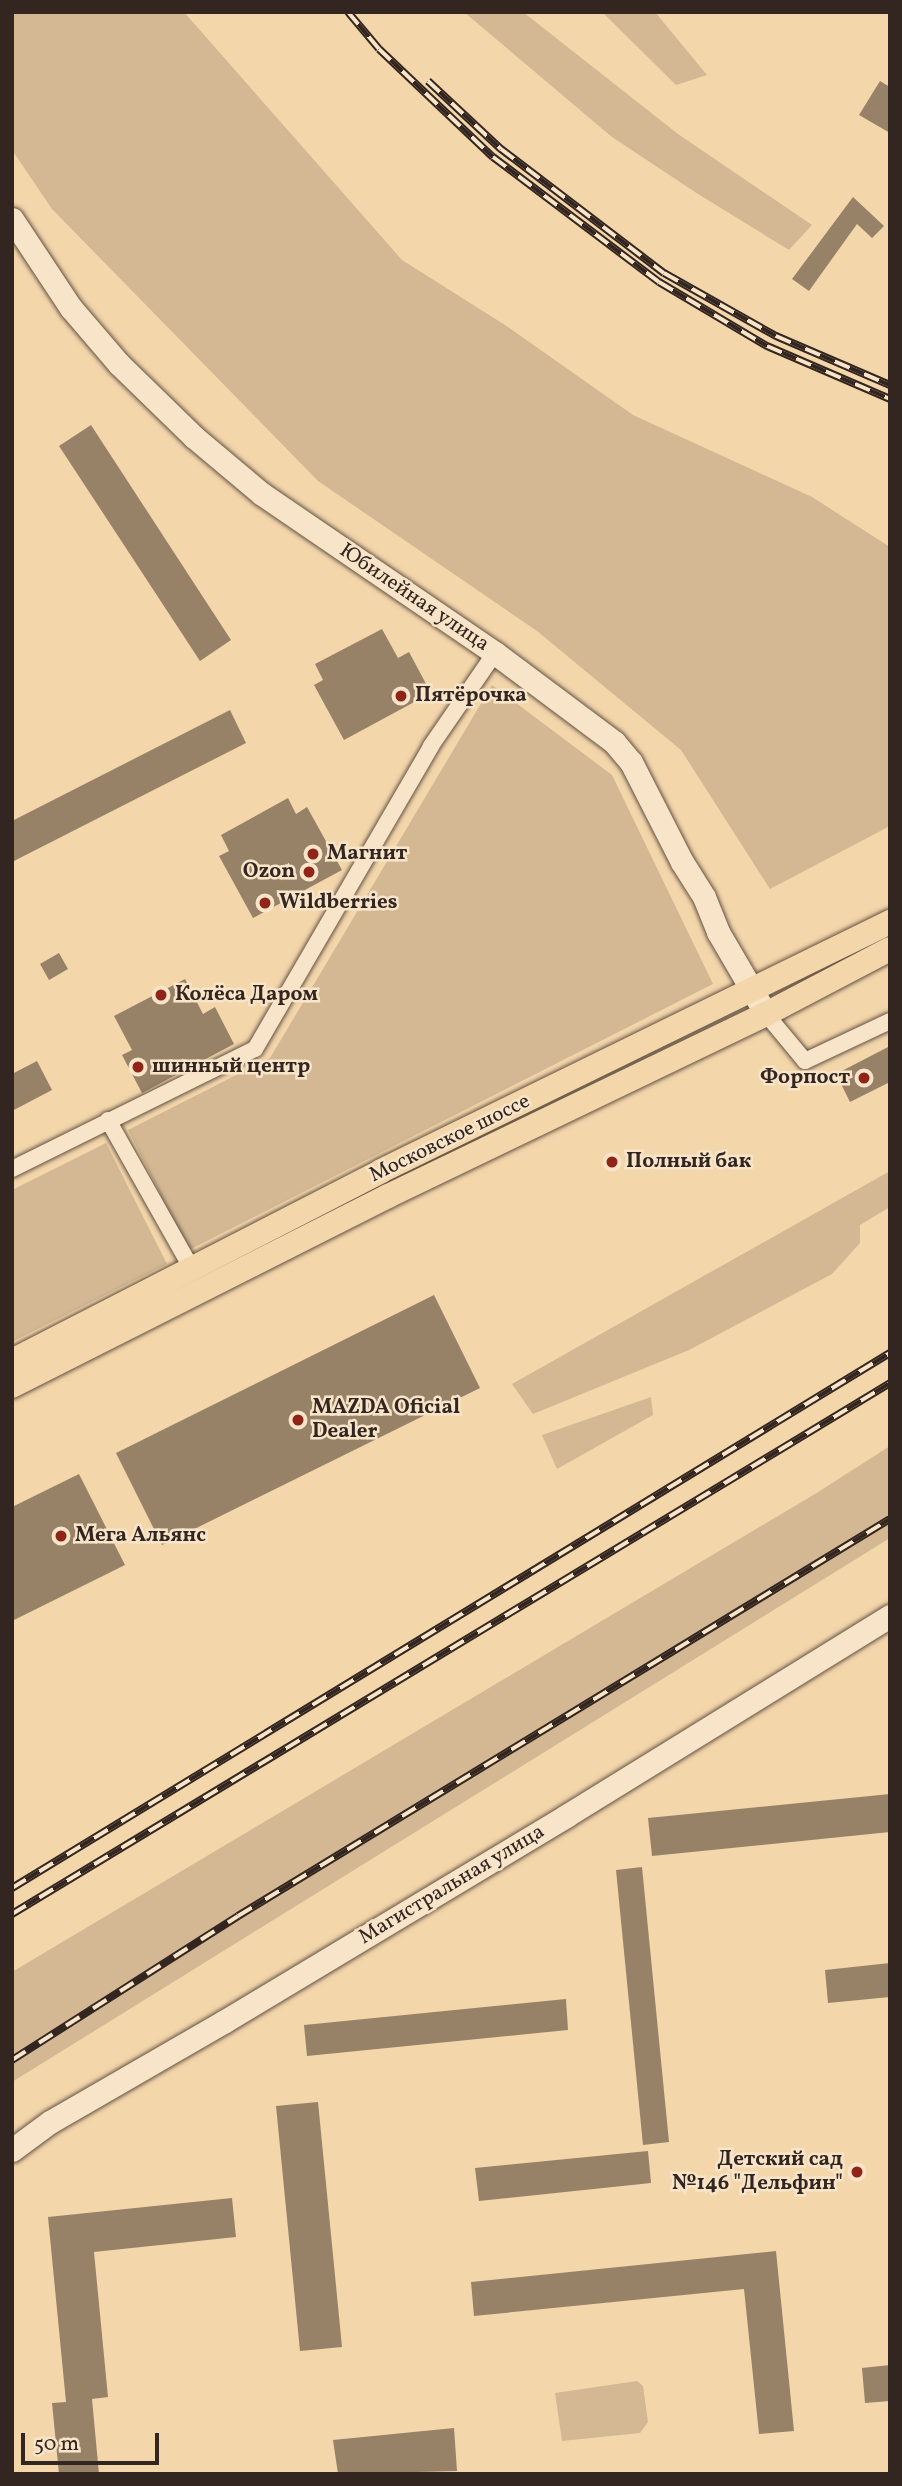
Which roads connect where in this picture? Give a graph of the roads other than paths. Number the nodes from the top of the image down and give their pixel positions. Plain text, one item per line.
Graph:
1 (12, 219) edge
2 (495, 653) junction
3 (890, 922) edge
4 (890, 949) edge
5 (754, 991) junction
6 (766, 1014) junction
7 (890, 1021) edge
8 (108, 1120) junction
9 (12, 1169) edge
10 (192, 1269) junction
11 (12, 1361) edge
12 (12, 1386) edge
13 (890, 1616) edge
14 (12, 2150) edge

1 - 2 street, Юбилейная улица
2 - 5 street, Юбилейная улица
2 - 8 street
3 - 5 main road, Московское шоссе
4 - 6 main road, Московское шоссе
5 - 6 street, Юбилейная улица
5 - 10 main road, Московское шоссе
6 - 7 street
6 - 12 main road, Московское шоссе
8 - 9 street
8 - 10 street
10 - 11 main road, Московское шоссе
13 - 14 street, Магистральная улица

